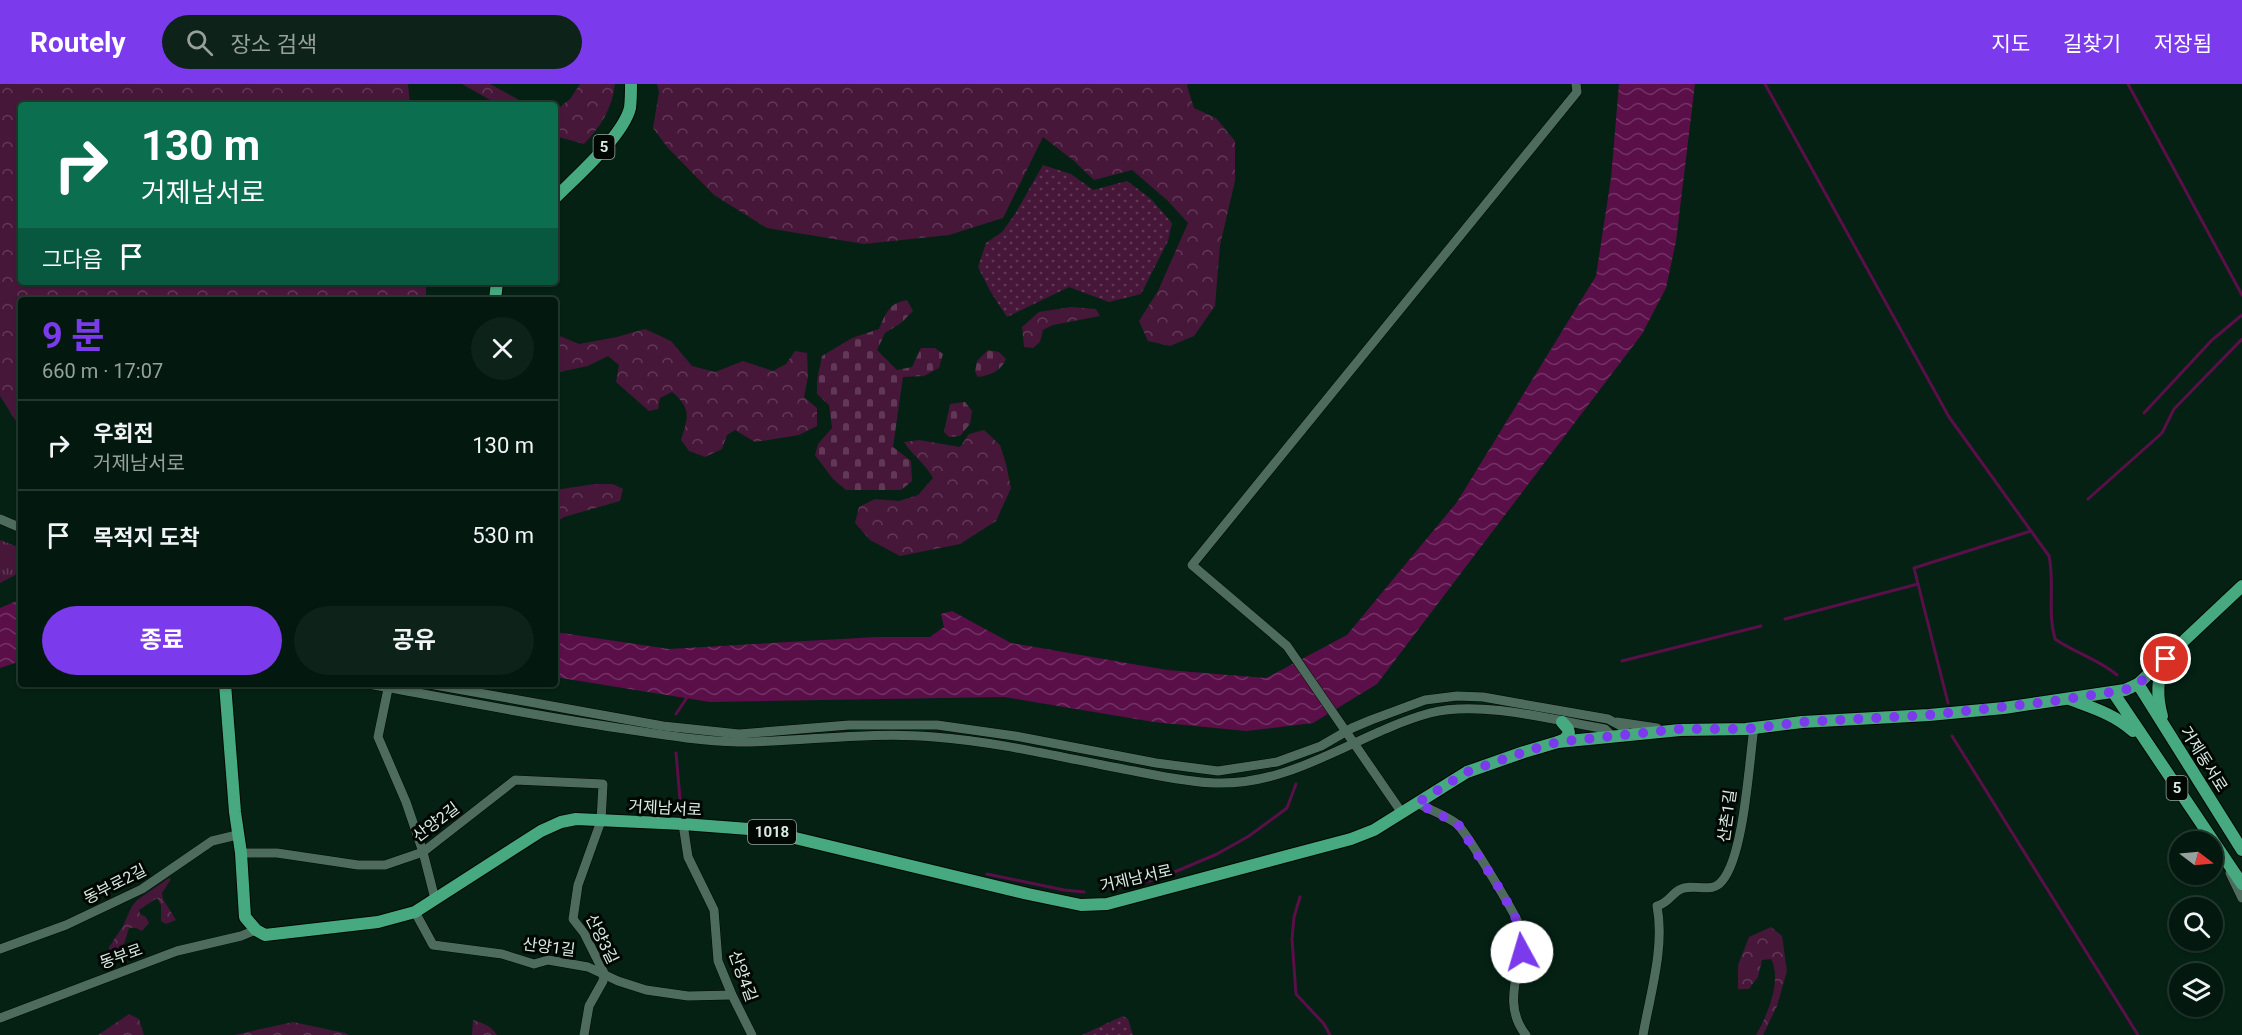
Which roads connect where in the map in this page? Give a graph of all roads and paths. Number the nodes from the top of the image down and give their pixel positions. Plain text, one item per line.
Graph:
1 (631, 84) edge
2 (1576, 84) edge
3 (558, 195) edge
4 (0, 519) edge
5 (18, 527) edge
6 (2242, 586) edge
7 (2166, 659) junction
8 (2138, 684) junction
9 (225, 687) edge
10 (389, 687) edge
11 (394, 687) edge
12 (446, 687) edge
13 (2113, 692) junction
14 (2068, 699) junction
15 (1615, 721) junction
16 (1562, 722) junction
17 (1754, 728) junction
18 (1680, 729) junction
19 (2166, 729) junction
20 (1346, 731) junction
21 (1628, 734) junction
22 (1611, 735) junction
23 (1558, 742) junction
24 (1354, 743) junction
25 (2146, 743) junction
26 (1417, 803) junction
27 (1402, 813) junction
28 (601, 821) junction
29 (683, 824) junction
30 (2207, 831) edge
31 (237, 835) junction
32 (2242, 850) edge
33 (423, 852) junction
34 (241, 853) junction
35 (2223, 854) joint
36 (2242, 884) edge
37 (2242, 898) edge
38 (435, 899) junction
39 (414, 912) junction
40 (256, 930) junction
41 (0, 948) edge
42 (604, 973) junction
43 (732, 995) junction
44 (0, 1018) edge
45 (584, 1035) edge
46 (752, 1035) edge
47 (1526, 1035) edge
48 (1642, 1035) edge

1 - 3 main road, 5
2 - 20 street
4 - 5 street
6 - 7 main road, 거제남서로
7 - 8 main road, 거제남서로
7 - 19 main road
8 - 13 main road, 거제남서로
8 - 19 main road, 거제동서로 / 5
9 - 31 main road
10 - 33 street
11 - 24 street
12 - 20 street
13 - 14 main road, 거제남서로
13 - 25 main road, 5
14 - 17 main road, 거제남서로
14 - 25 main road
15 - 18 street
15 - 20 street
15 - 21 street
16 - 22 street
16 - 23 main road
16 - 24 street
17 - 18 main road, 거제남서로
17 - 48 street, 산촌1길
18 - 21 main road, 거제남서로
19 - 32 main road, 거제동서로 / 5
20 - 24 street
21 - 22 main road, 거제남서로
22 - 23 main road, 거제남서로
23 - 26 main road, 거제남서로 / 1018
24 - 27 street
25 - 30 main road, 5
26 - 27 main road, 거제남서로 / 1018
26 - 47 street
27 - 29 main road, 거제남서로 / 1018
28 - 29 main road, 거제남서로 / 1018
28 - 33 street, 산양2길
28 - 38 main road, 거제남서로 / 1018
28 - 42 street, 산양3길
29 - 43 street, 산양4길
31 - 34 main road
31 - 41 street, 동부로2길
33 - 34 street, 산양2길
33 - 38 street
34 - 40 main road
35 - 36 main road, 5
35 - 37 street
38 - 39 main road, 거제남서로 / 1018
39 - 40 main road, 거제남서로 / 1018
39 - 42 street, 산양1길
40 - 44 street, 동부로
42 - 43 street, 산양1길
42 - 45 street, 산양3길
43 - 46 street, 산양4길

